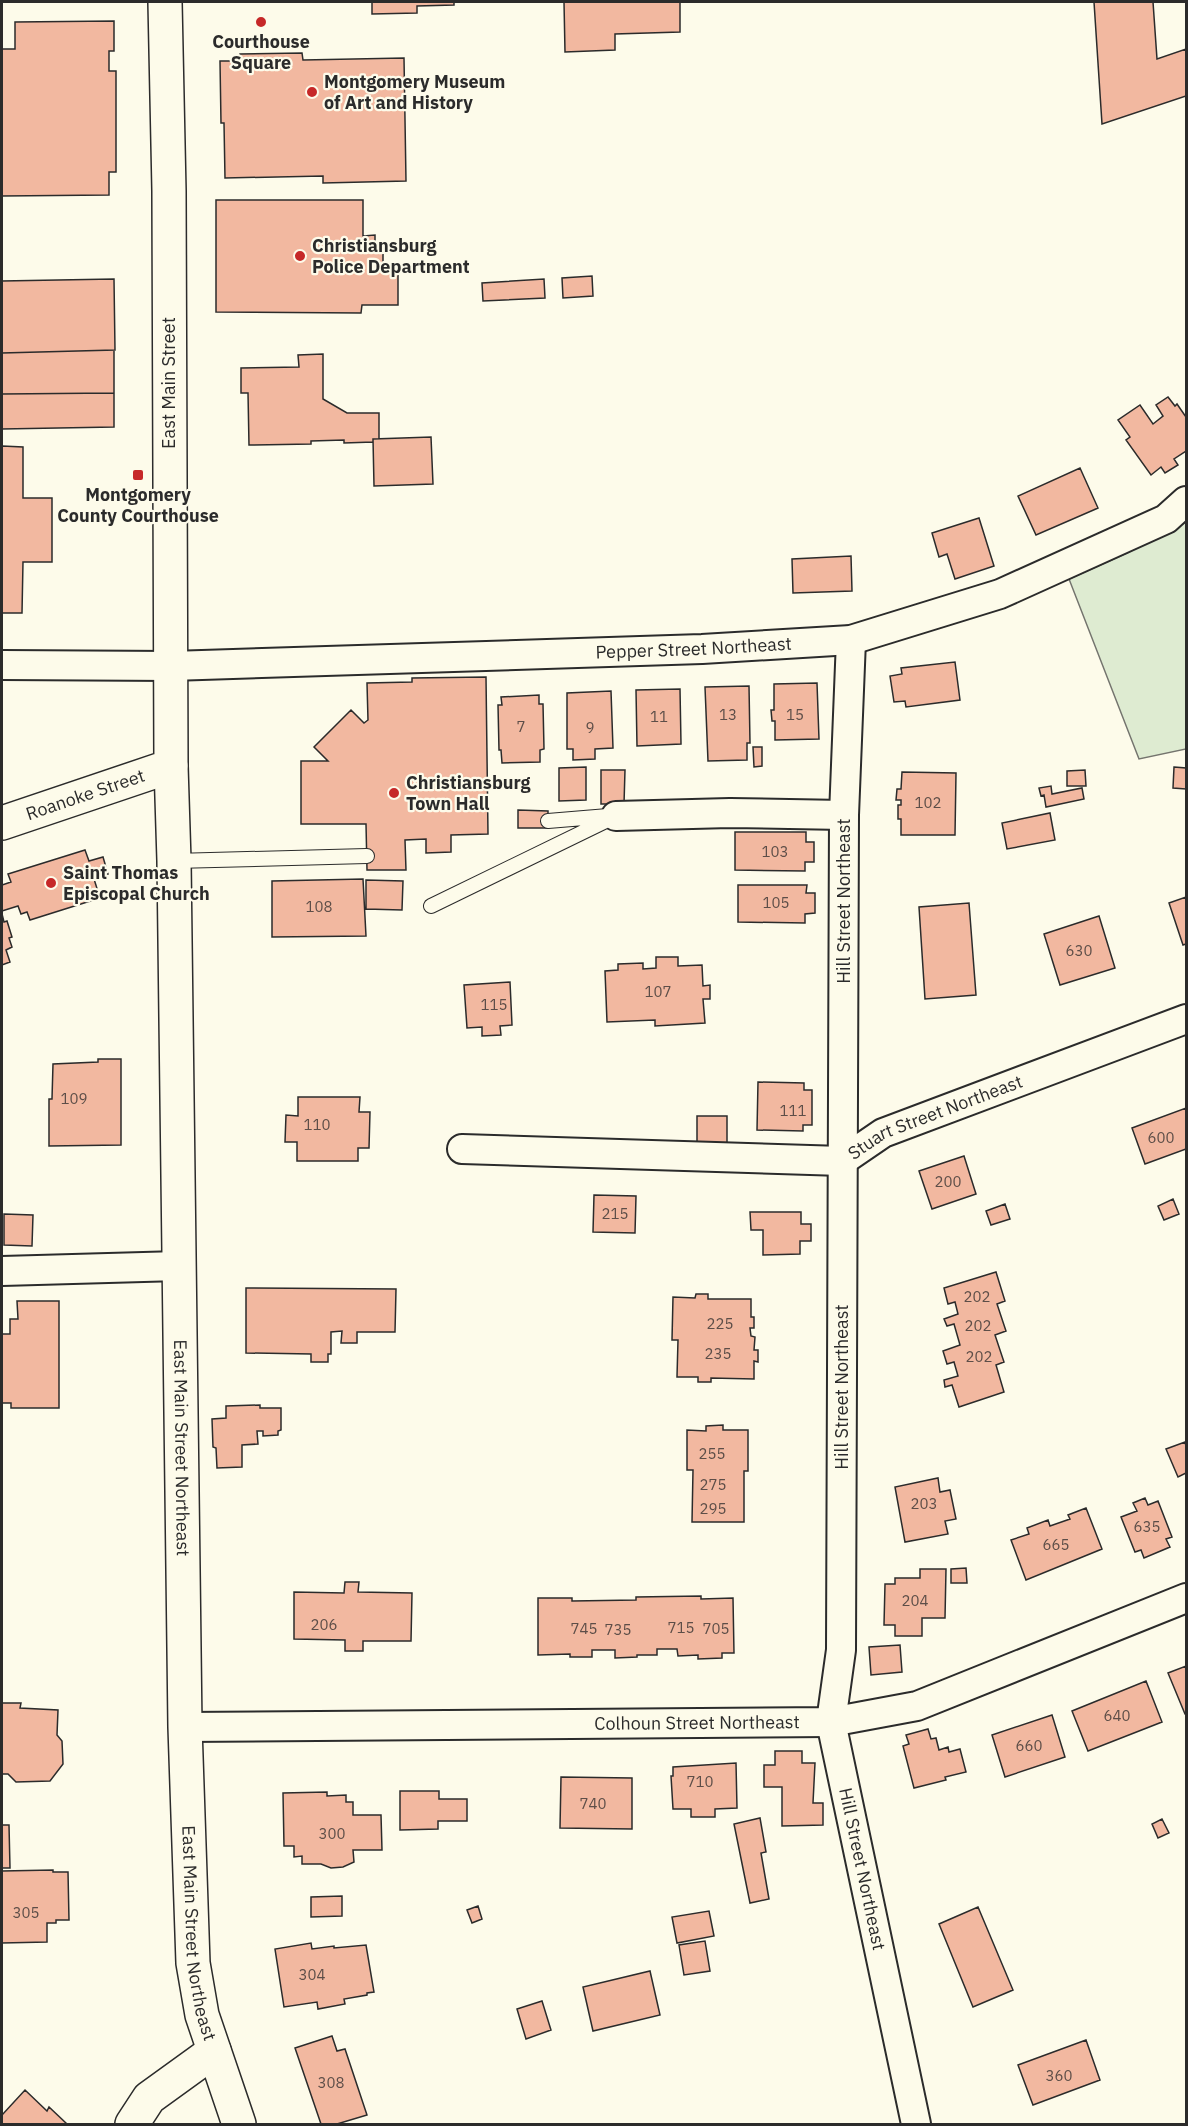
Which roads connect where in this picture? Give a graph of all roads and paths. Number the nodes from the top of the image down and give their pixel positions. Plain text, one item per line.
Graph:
1 (165, 2) edge
2 (1186, 501) edge
3 (851, 640) junction
4 (2, 665) edge
5 (171, 666) junction
6 (171, 765) junction
7 (844, 815) junction
8 (616, 816) junction
9 (548, 821) dead end
10 (2, 823) edge
11 (367, 856) dead end
12 (174, 861) junction
13 (431, 906) dead end
14 (1186, 1019) edge
15 (462, 1149) dead end
16 (842, 1161) junction
17 (179, 1266) junction
18 (2, 1271) edge
19 (1186, 1598) edge
20 (831, 1722) junction
21 (184, 1726) junction
22 (214, 2050) junction
23 (132, 2124) edge
24 (239, 2124) edge
25 (916, 2124) edge

1 - 5 street, East Main Street
2 - 3 street, Pepper Street Northeast
3 - 5 street, Pepper Street Northeast
3 - 7 street, Hill Street Northeast
4 - 5 street, Pepper Street Northeast
5 - 6 street, East Main Street
6 - 10 street, Roanoke Street
6 - 12 street, East Main Street Northeast
7 - 8 street
7 - 16 street, Hill Street Northeast
8 - 9 lane
8 - 13 lane
11 - 12 lane
12 - 17 street, East Main Street Northeast
14 - 16 street, Stuart Street Northeast
15 - 16 street, Stuart Street Northeast
16 - 20 street, Hill Street Northeast
17 - 18 street
17 - 21 street, East Main Street Northeast
19 - 20 street, Colhoun Street Northeast
20 - 21 street, Colhoun Street Northeast
20 - 25 street, Hill Street Northeast
21 - 22 street, East Main Street Northeast
22 - 23 street
22 - 24 street, East Main Street Northeast

